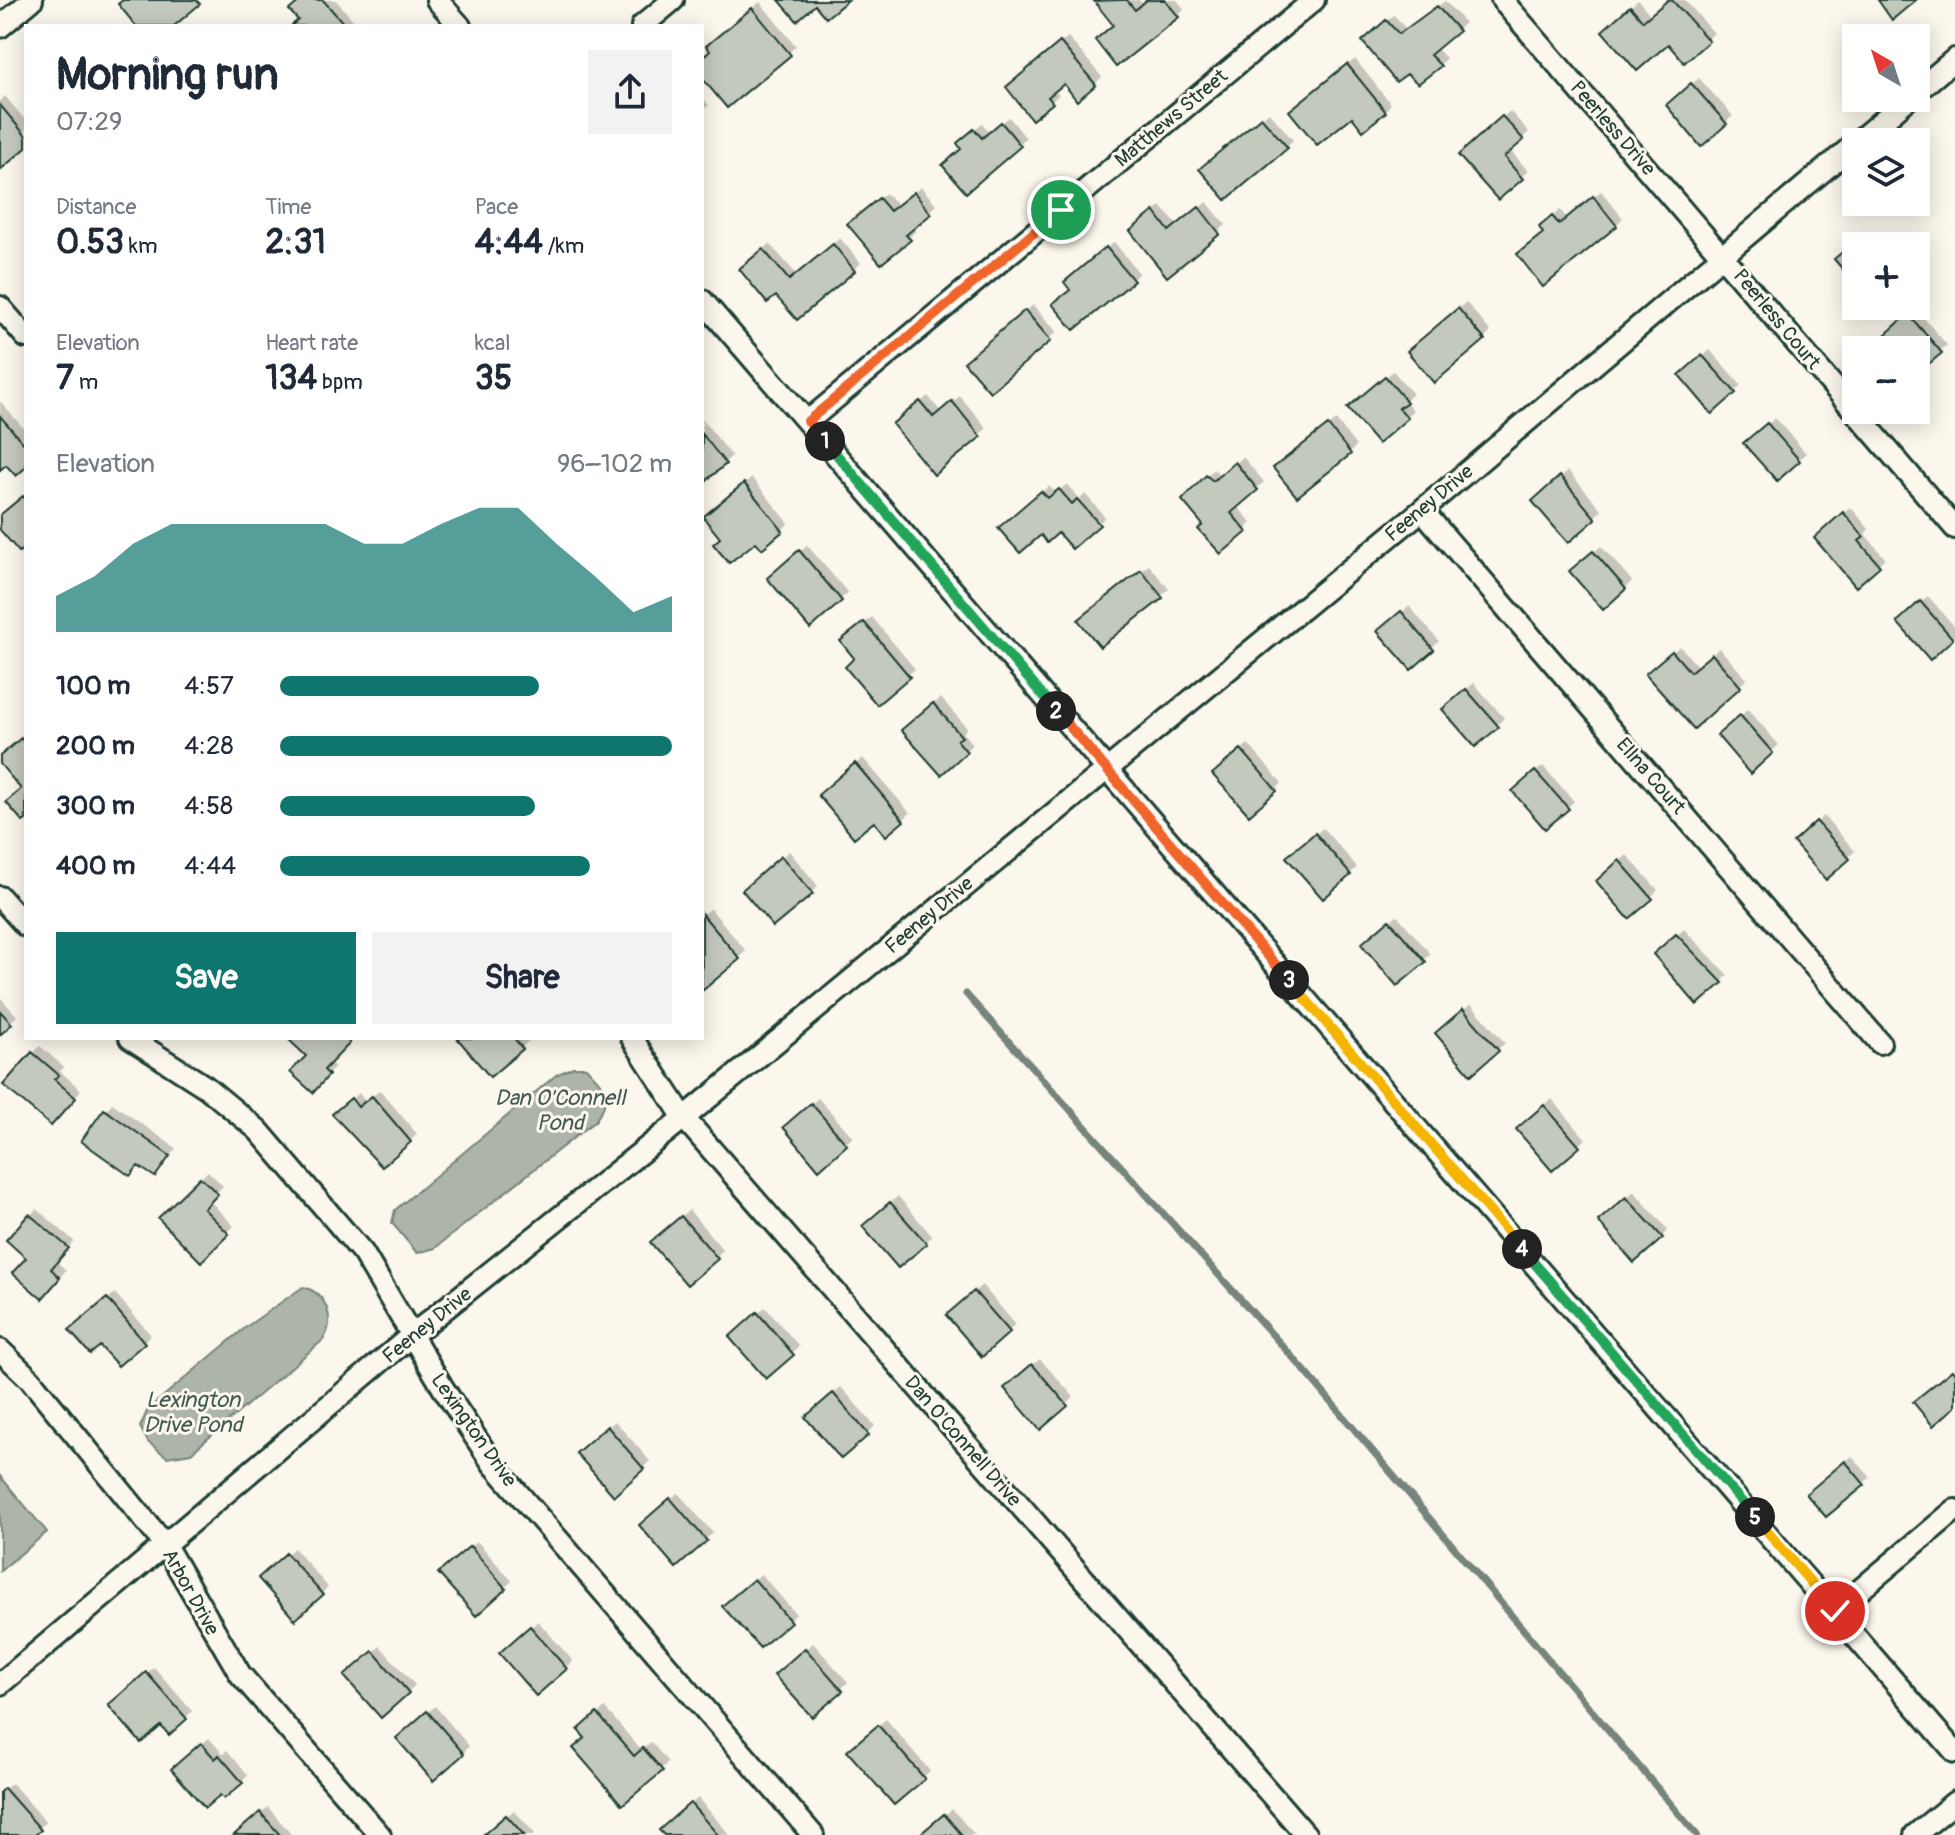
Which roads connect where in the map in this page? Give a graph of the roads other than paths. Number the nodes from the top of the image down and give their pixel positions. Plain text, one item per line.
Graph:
1 (32, 0) edge
2 (437, 0) edge
3 (673, 0) edge
4 (1314, 0) edge
5 (1502, 0) edge
6 (458, 24) edge
7 (644, 24) edge
8 (0, 27) edge
9 (1955, 59) edge
10 (1930, 80) edge
11 (1893, 112) edge
12 (1874, 128) edge
13 (1842, 156) edge
14 (1724, 256) junction
15 (704, 302) edge
16 (0, 307) edge
17 (24, 335) edge
18 (808, 421) junction
19 (1422, 510) junction
20 (1955, 528) edge
21 (1105, 769) junction
22 (0, 897) edge
23 (24, 924) edge
24 (133, 1040) edge
25 (633, 1040) edge
26 (1880, 1043) dead end
27 (684, 1118) junction
28 (412, 1335) junction
29 (0, 1350) edge
30 (1955, 1510) edge
31 (165, 1545) junction
32 (1835, 1611) junction
33 (0, 1684) edge
34 (1955, 1752) edge
35 (1955, 1802) edge
36 (380, 1835) edge
37 (813, 1835) edge
38 (1306, 1835) edge
39 (1915, 1835) edge

1 - 8 street
2 - 6 street
3 - 7 street
4 - 18 street, Matthews Street
5 - 14 street, Peerless Drive
9 - 10 street
11 - 12 street, Feeney Drive
13 - 14 street, Feeney Drive
14 - 19 street, Feeney Drive
14 - 20 street, Peerless Court
15 - 18 street
16 - 17 street
18 - 21 street
19 - 21 street, Feeney Drive
19 - 26 street, Ellna Court
21 - 27 street, Feeney Drive
21 - 32 street
22 - 23 street
24 - 28 street, Lexington Drive
25 - 27 street, Dan O'Connell Drive
27 - 28 street, Feeney Drive
27 - 38 street, Dan O'Connell Drive
28 - 31 street, Feeney Drive
28 - 37 street, Lexington Drive
29 - 31 street, Arbor Drive
30 - 32 street
31 - 33 street, Feeney Drive
31 - 36 street, Arbor Drive
32 - 34 street
35 - 39 street

